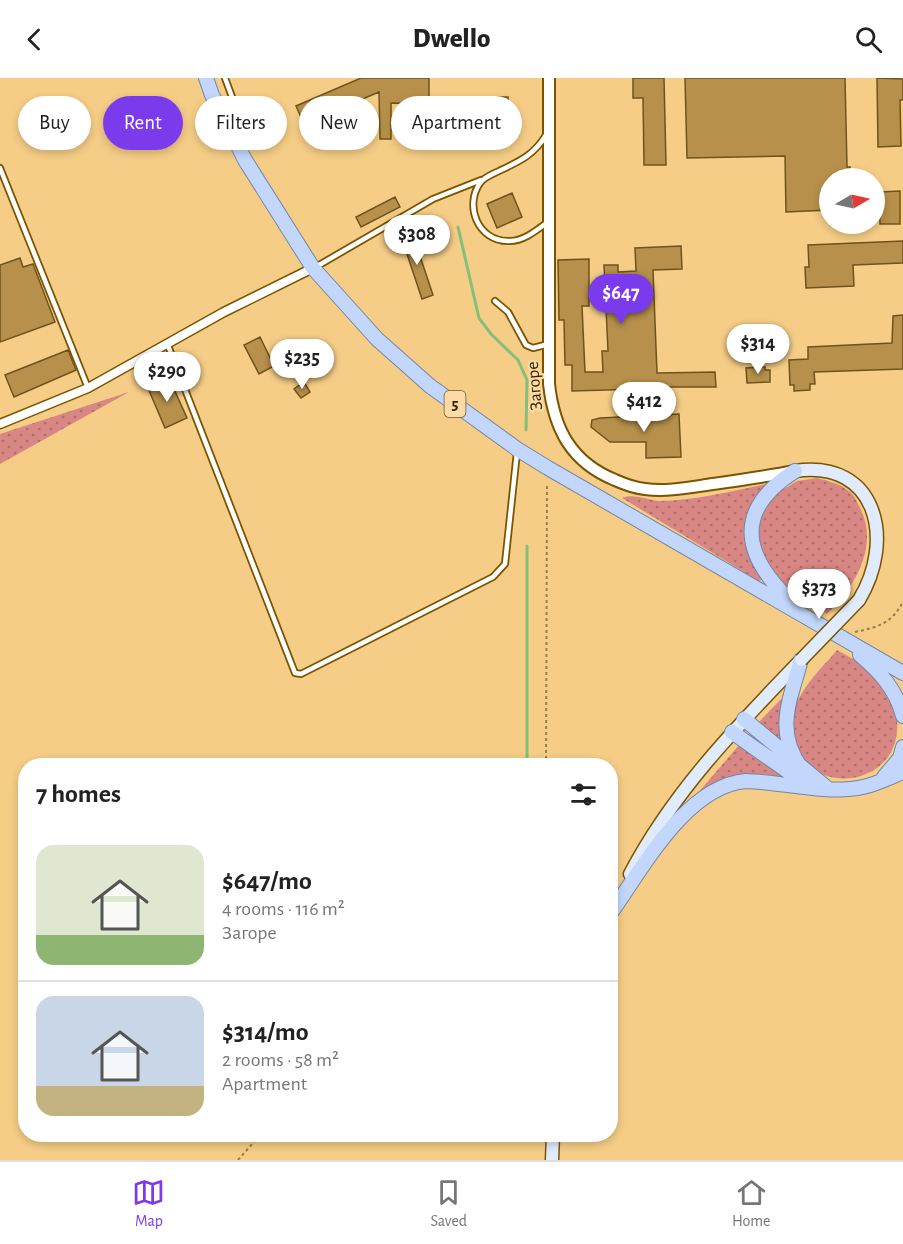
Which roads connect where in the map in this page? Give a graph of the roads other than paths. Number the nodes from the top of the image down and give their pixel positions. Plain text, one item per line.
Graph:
1 (200, 78) edge
2 (206, 78) edge
3 (225, 78) edge
4 (549, 78) edge
5 (212, 95) junction
6 (549, 130) junction
7 (242, 155) junction
8 (0, 168) edge
9 (481, 180) junction
10 (549, 221) junction
11 (313, 268) junction
12 (495, 301) dead end
13 (167, 343) junction
14 (549, 344) junction
15 (88, 388) junction
16 (0, 424) edge
17 (517, 449) junction
18 (795, 471) junction
19 (810, 618) junction
20 (838, 636) junction
21 (801, 660) junction
22 (903, 672) edge
23 (903, 716) edge
24 (744, 719) junction
25 (732, 732) junction
26 (903, 747) edge
27 (802, 769) junction
28 (903, 772) edge
29 (878, 783) junction
30 (812, 788) junction
31 (827, 788) junction
32 (618, 897) edge
33 (618, 902) edge
34 (553, 1142) edge
35 (552, 1160) edge

1 - 5 lane
2 - 5 main road, 5
3 - 7 lane
4 - 6 street, Загоре
5 - 7 main road, 5
6 - 9 lane
6 - 10 street, Загоре
7 - 11 main road, 5
8 - 15 lane
9 - 10 lane
9 - 11 lane
10 - 14 street, Загоре
11 - 13 street
11 - 17 main road, 5
12 - 14 lane
13 - 15 street
13 - 17 lane
14 - 18 street, Загоре
15 - 16 street
17 - 19 main road, 5
18 - 19 main road
18 - 21 main road, bridge
19 - 20 main road, 5
20 - 22 main road, 5
20 - 23 main road
21 - 24 main road
21 - 27 main road
24 - 25 main road
24 - 27 main road
25 - 30 main road
25 - 32 main road
26 - 29 main road
27 - 31 main road
28 - 29 main road
29 - 31 main road
30 - 31 main road
30 - 33 main road
34 - 35 main road

